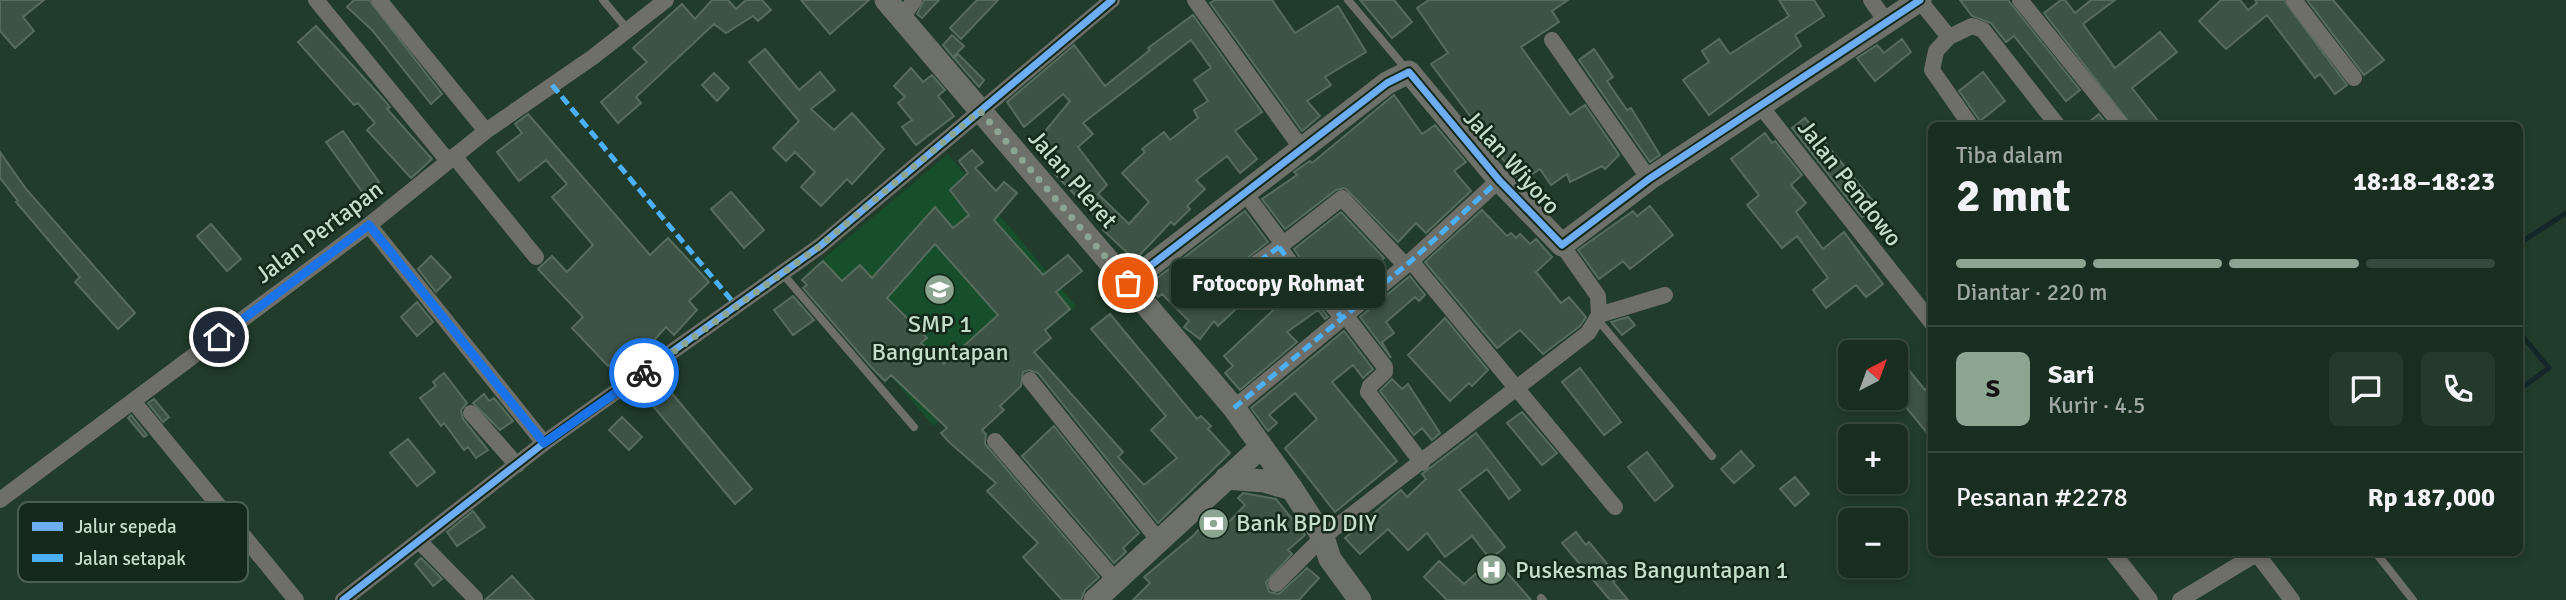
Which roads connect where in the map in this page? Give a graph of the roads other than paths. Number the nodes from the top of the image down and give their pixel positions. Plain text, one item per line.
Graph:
1 (316, 0) edge
2 (379, 0) edge
3 (603, 0) edge
4 (666, 0) edge
5 (886, 0) edge
6 (1195, 0) edge
7 (1348, 0) edge
8 (1871, 0) edge
9 (1919, 0) edge
10 (2020, 0) edge
11 (2294, 0) edge
12 (1106, 2) edge
13 (908, 9) edge
14 (1886, 21) junction
15 (629, 30) junction
16 (1949, 37) junction
17 (1552, 40) dead end
18 (1409, 72) junction
19 (2354, 78) dead end
20 (1759, 104) junction
21 (980, 111) junction
22 (1968, 122) edge
23 (2056, 122) edge
24 (2119, 122) edge
25 (486, 131) junction
26 (1302, 149) junction
27 (451, 158) junction
28 (1649, 179) junction
29 (1499, 180) junction
30 (1245, 193) junction
31 (369, 225) junction
32 (1562, 245) junction
33 (1281, 246) junction
34 (536, 257) dead end
35 (1408, 263) junction
36 (1247, 270) dead end
37 (782, 274) junction
38 (1128, 283) junction
39 (1665, 295) dead end
40 (1344, 317) junction
41 (1598, 317) junction
42 (1928, 318) edge
43 (1030, 380) dead end
44 (1515, 390) junction
45 (134, 401) junction
46 (1234, 408) junction
47 (471, 413) dead end
48 (914, 427) dead end
49 (995, 441) dead end
50 (544, 443) junction
51 (1261, 447) junction
52 (1712, 456) dead end
53 (1422, 463) junction
54 (517, 465) junction
55 (1226, 478) junction
56 (1292, 489) junction
57 (0, 500) edge
58 (216, 502) edge
59 (1615, 507) dead end
60 (1323, 537) junction
61 (248, 541) edge
62 (419, 541) junction
63 (1160, 542) junction
64 (2115, 556) edge
65 (2252, 556) edge
66 (2259, 556) edge
67 (2378, 556) edge
68 (1115, 581) junction
69 (1276, 584) dead end
70 (475, 598) dead end
71 (296, 600) edge
72 (343, 600) edge
73 (1095, 600) edge
74 (1360, 600) edge
75 (2150, 600) edge
76 (2180, 600) edge
77 (2292, 600) edge
78 (2413, 600) edge

1 - 27 street
2 - 25 street
3 - 15 lane
4 - 15 street, Jalan Pertapan
5 - 13 street, Jalan Pleret
6 - 26 street
7 - 18 lane
8 - 14 street
9 - 14 street, Jalan Wiyoro
9 - 16 street
10 - 24 street
11 - 19 street
12 - 21 street
13 - 21 street, Jalan Pleret
14 - 20 street, Jalan Wiyoro
15 - 25 street, Jalan Pertapan
16 - 22 street
16 - 23 street
17 - 28 street
18 - 26 street
18 - 29 street, Jalan Wiyoro
20 - 28 street, Jalan Wiyoro
20 - 42 street, Jalan Pendowo
21 - 37 street
21 - 38 street, Jalan Pleret
25 - 27 street, Jalan Pertapan
26 - 30 street
27 - 31 street, Jalan Pertapan
27 - 34 street
28 - 32 street, Jalan Wiyoro
29 - 32 street, Jalan Wiyoro
29 - 35 street
30 - 33 street
30 - 38 street
31 - 45 street, Jalan Pertapan
31 - 50 street
32 - 41 street
33 - 35 street
33 - 36 street
33 - 40 street
35 - 40 street
35 - 44 street
37 - 48 lane
37 - 50 street
38 - 46 street, Jalan Pleret
39 - 41 street
40 - 46 street
40 - 53 street
41 - 44 street
41 - 52 lane
43 - 63 street
44 - 53 street
44 - 59 street
45 - 57 street, Jalan Pertapan
45 - 58 street
46 - 51 street, Jalan Pleret
47 - 54 street
49 - 68 street
50 - 54 street
51 - 55 street
51 - 56 street, Jalan Pleret
53 - 60 street
54 - 62 street
55 - 56 street
55 - 63 street
56 - 60 street, Jalan Pleret
60 - 69 street
60 - 74 street, Jalan Pleret
61 - 71 street
62 - 70 street
62 - 72 street
63 - 68 street
64 - 75 street
65 - 76 street
66 - 77 street
67 - 78 lane
68 - 73 street

